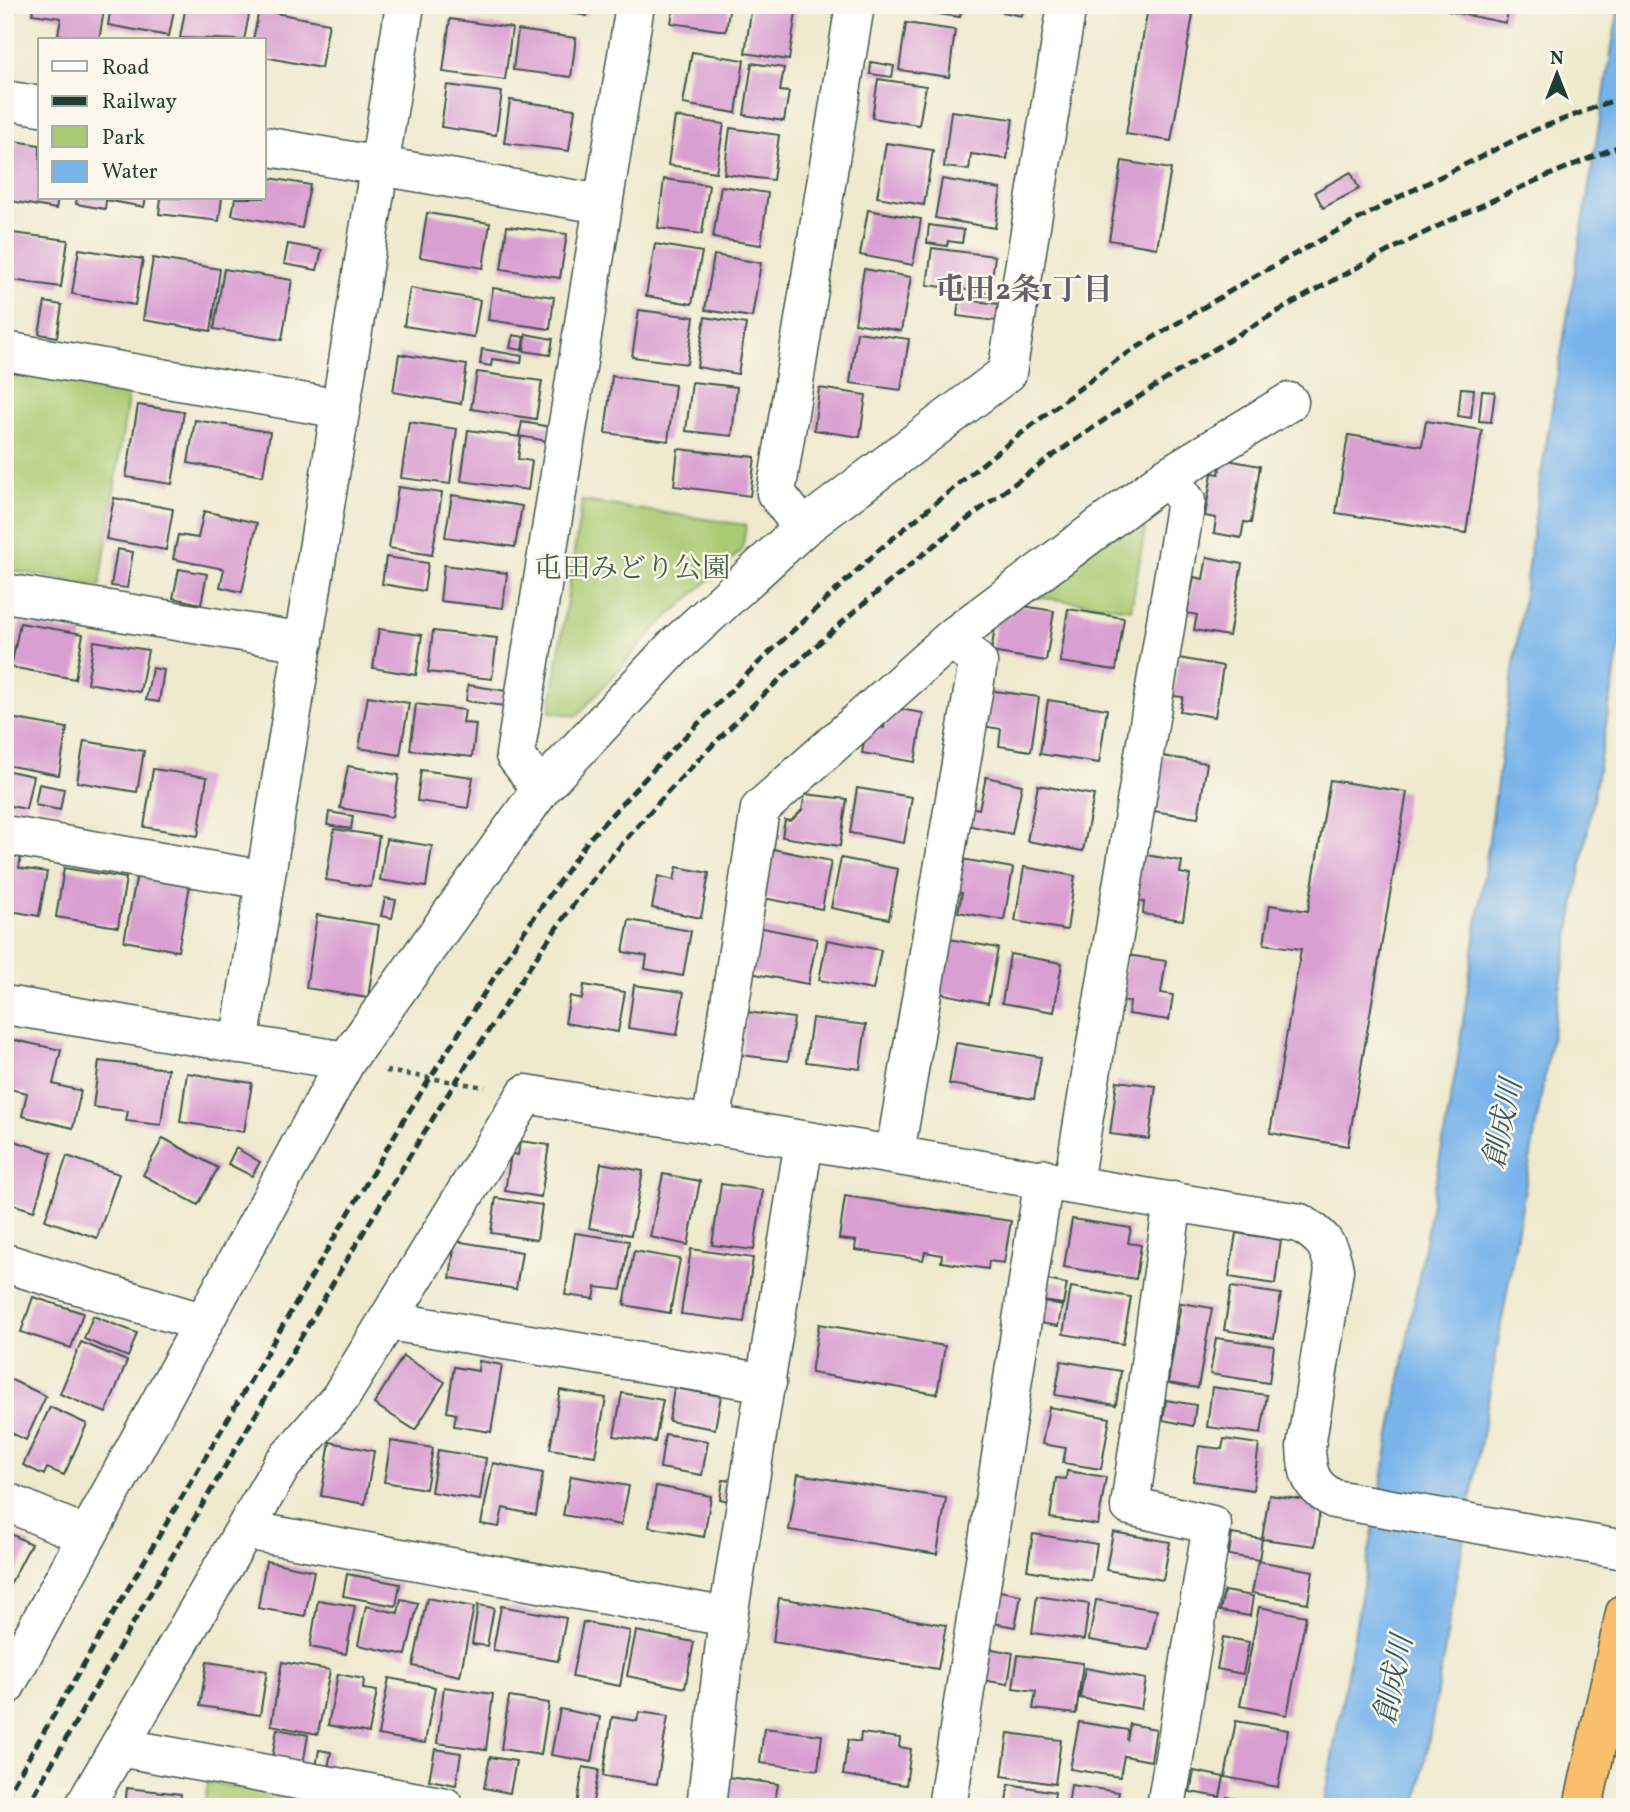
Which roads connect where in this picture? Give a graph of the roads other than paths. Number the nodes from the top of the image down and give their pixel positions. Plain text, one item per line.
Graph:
1 (405, 5) edge
2 (635, 5) edge
3 (855, 5) edge
4 (1067, 5) edge
5 (5, 100) edge
6 (38, 106) edge
7 (266, 146) edge
8 (380, 167) junction
9 (601, 204) junction
10 (5, 351) edge
11 (1289, 401) dead end
12 (341, 409) junction
13 (1168, 476) junction
14 (803, 528) junction
15 (5, 593) edge
16 (953, 637) junction
17 (304, 642) junction
18 (541, 789) junction
19 (5, 835) edge
20 (265, 880) junction
21 (5, 1005) edge
22 (239, 1044) junction
23 (361, 1065) junction
24 (711, 1126) junction
25 (804, 1141) junction
26 (895, 1153) junction
27 (1058, 1180) junction
28 (1173, 1201) junction
29 (5, 1262) edge
30 (389, 1321) junction
31 (201, 1322) junction
32 (768, 1383) junction
33 (5, 1501) edge
34 (245, 1530) junction
35 (87, 1536) junction
36 (1625, 1550) edge
37 (1625, 1614) edge
38 (728, 1617) junction
39 (5, 1687) edge
40 (119, 1746) junction
41 (351, 1798) edge
42 (84, 1807) edge
43 (445, 1807) edge
44 (706, 1807) edge
45 (947, 1807) edge
46 (1166, 1807) edge
47 (1583, 1807) edge

1 - 8 street
2 - 9 street
3 - 14 street
4 - 14 street
5 - 6 street
7 - 8 street
8 - 9 street
8 - 12 street
9 - 18 street
10 - 12 street
11 - 13 street
12 - 17 street
13 - 16 street
13 - 27 street
14 - 18 street
15 - 17 street
16 - 24 street
16 - 26 street
17 - 20 street
18 - 23 street
19 - 20 street
20 - 22 street
21 - 22 street
22 - 23 street
23 - 31 street
24 - 25 street
24 - 30 street
25 - 26 street
25 - 32 street
26 - 27 street
27 - 28 street
27 - 45 street
28 - 36 street
28 - 46 street
29 - 31 street
30 - 32 street
30 - 34 street
31 - 35 street
32 - 38 street
33 - 35 street
34 - 38 street
34 - 40 street
35 - 39 street
37 - 47 highway
38 - 44 street
40 - 41 street
40 - 42 street
41 - 43 street

